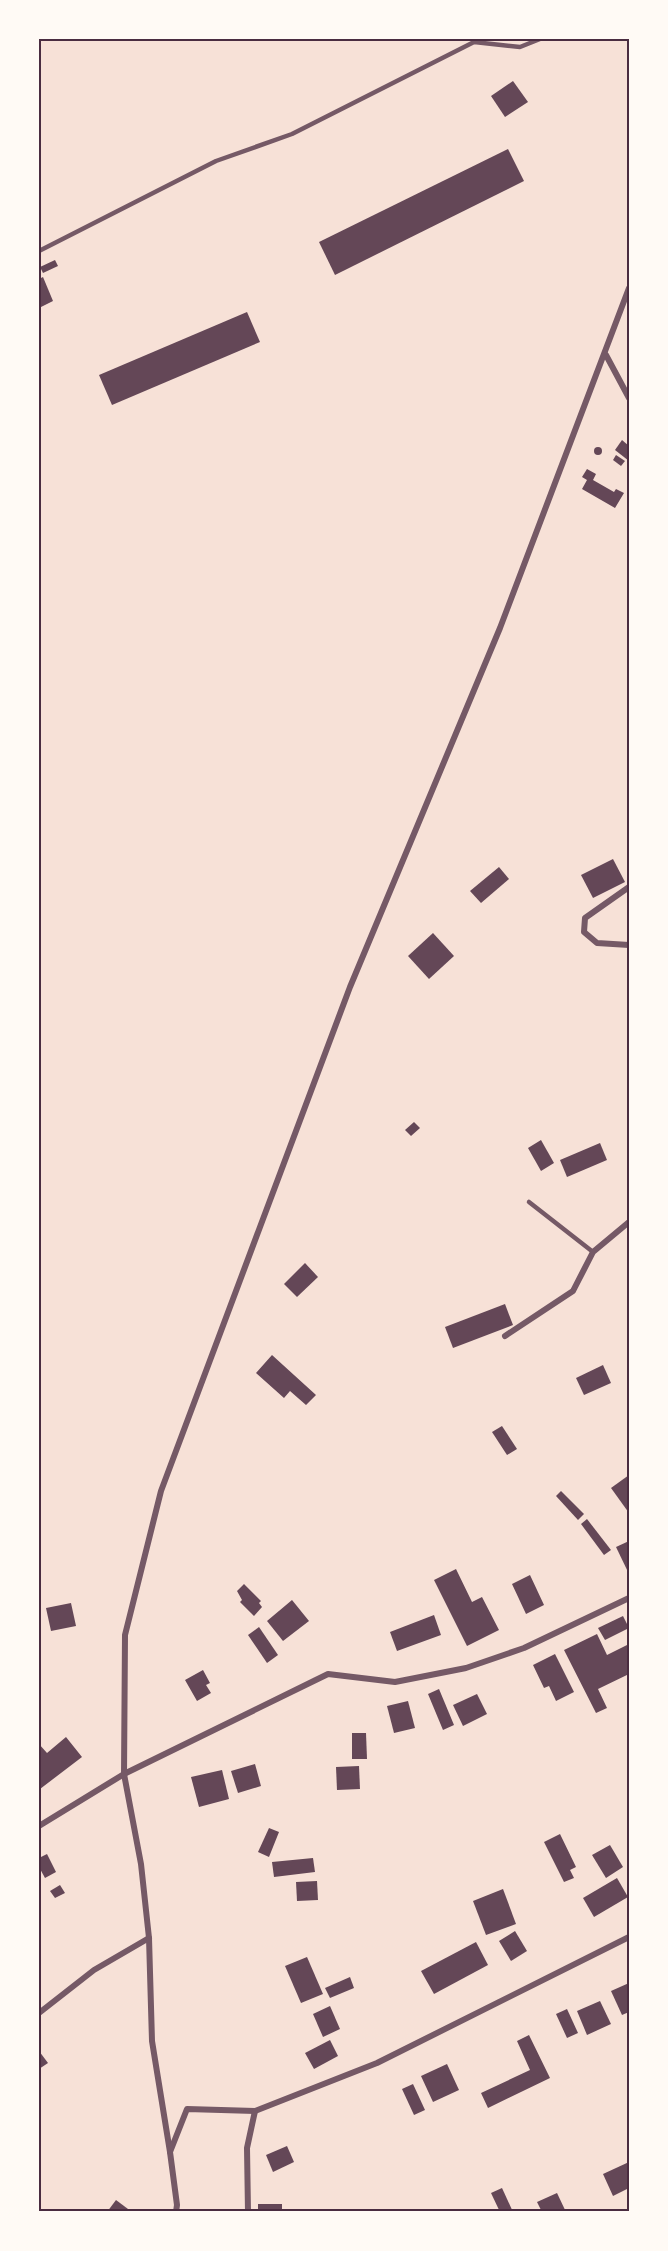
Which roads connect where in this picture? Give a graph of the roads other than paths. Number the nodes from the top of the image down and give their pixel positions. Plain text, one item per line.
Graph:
1 (540, 39) edge
2 (39, 251) edge
3 (629, 288) edge
4 (606, 355) junction
5 (629, 398) edge
6 (629, 886) edge
7 (629, 945) edge
8 (529, 1202) dead end
9 (629, 1222) edge
10 (593, 1252) junction
11 (505, 1336) dead end
12 (629, 1598) edge
13 (124, 1774) junction
14 (39, 1826) edge
15 (629, 1937) edge
16 (149, 1938) junction
17 (39, 2013) edge
18 (255, 2111) junction
19 (170, 2152) junction
20 (176, 2212) edge
21 (248, 2212) edge

1 - 2 lane
3 - 4 street
4 - 5 street
4 - 13 street
6 - 7 street
8 - 10 lane
9 - 10 street
10 - 11 street
12 - 13 street
13 - 14 street
13 - 16 street
15 - 18 street
16 - 17 street
16 - 19 street
18 - 19 street
18 - 21 street
19 - 20 street

